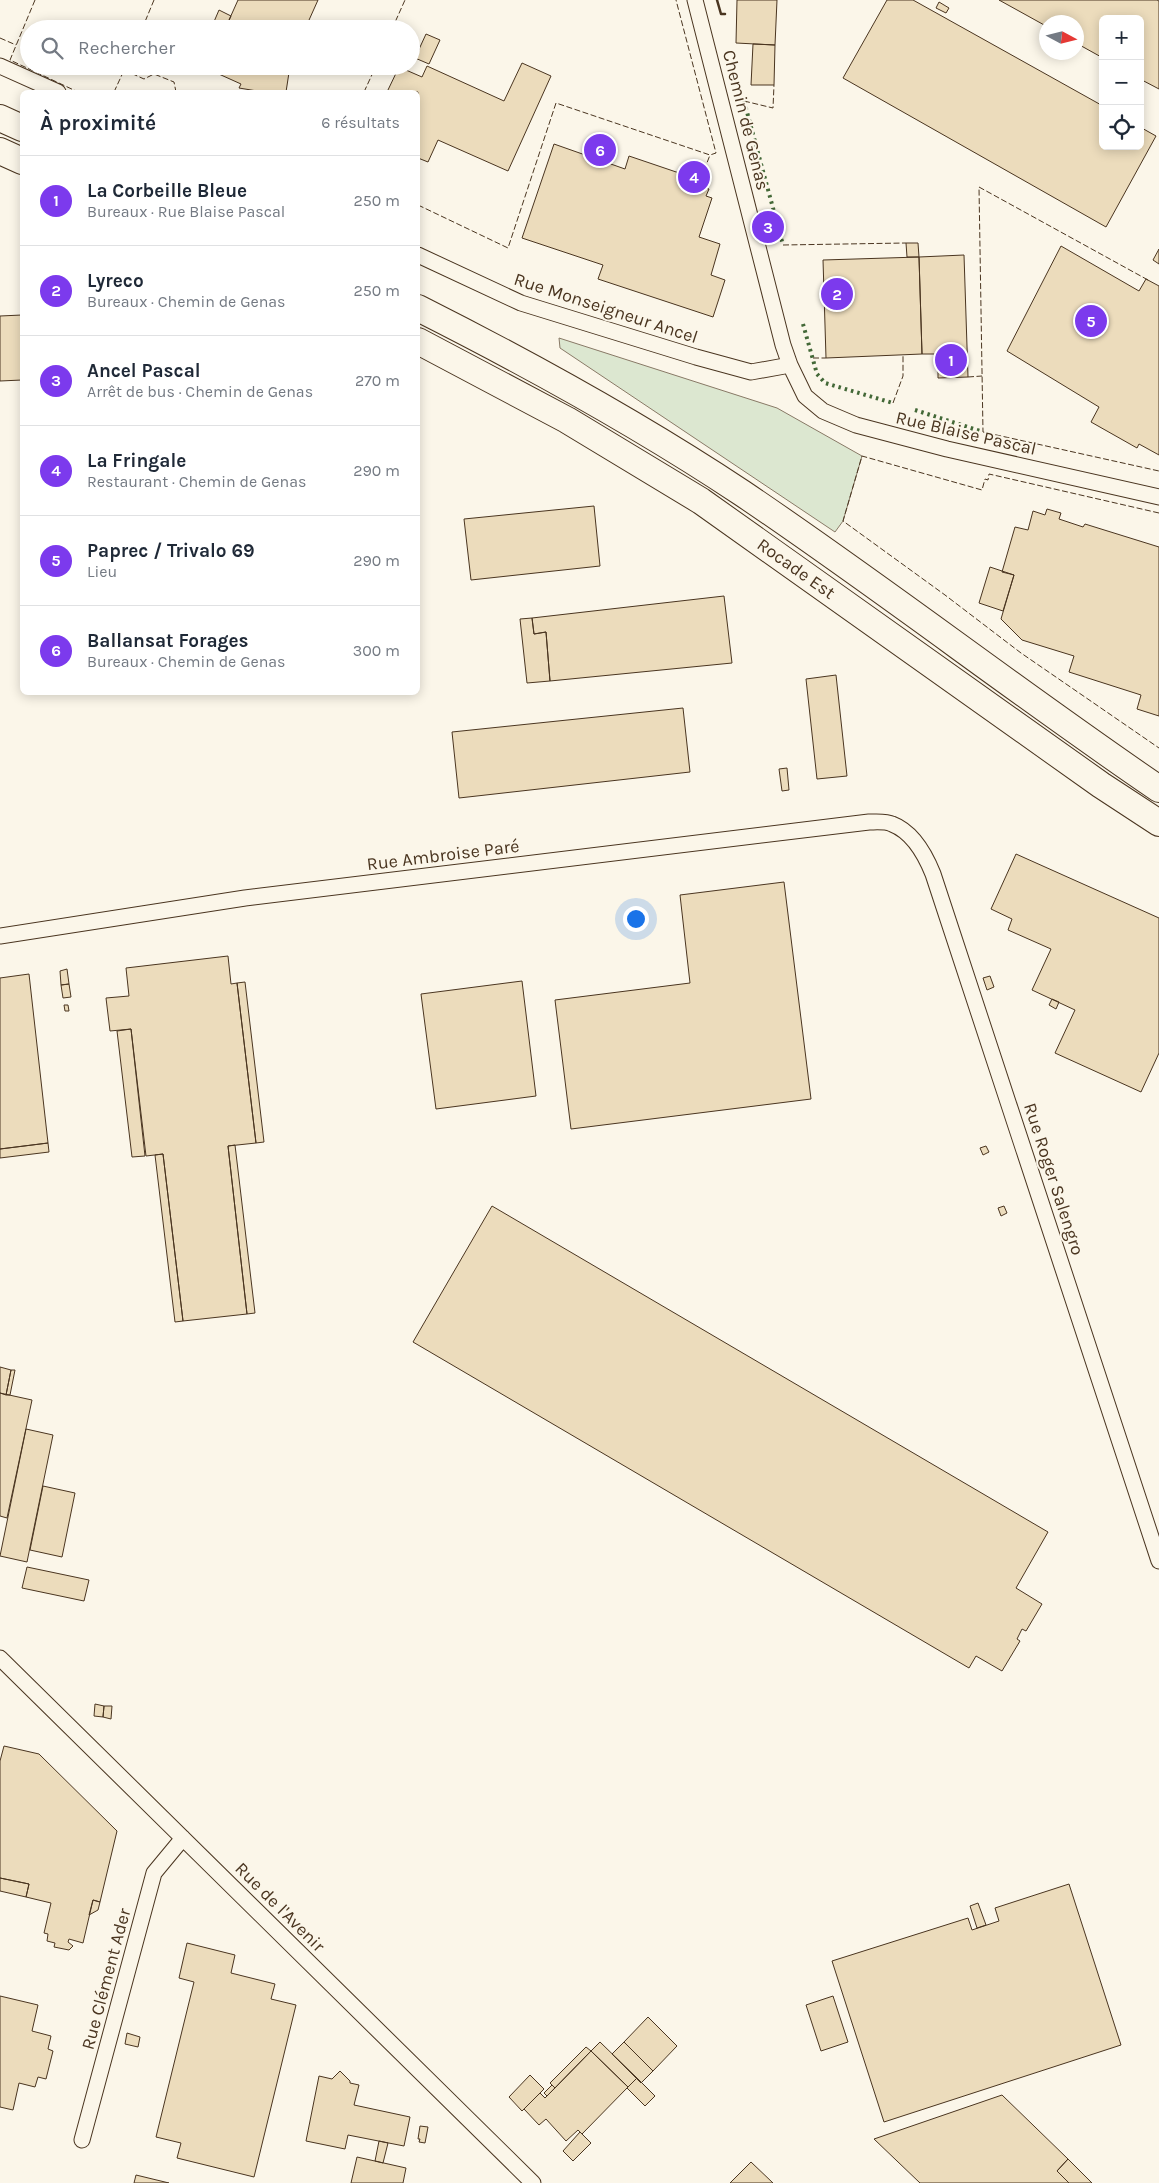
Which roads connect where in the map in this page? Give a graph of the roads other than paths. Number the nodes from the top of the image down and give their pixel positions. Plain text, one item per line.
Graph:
1 (695, 0) edge
2 (0, 66) edge
3 (20, 75) edge
4 (20, 75) edge
5 (54, 90) edge
6 (0, 118) edge
7 (20, 127) edge
8 (0, 151) edge
9 (20, 160) edge
10 (420, 256) edge
11 (420, 309) edge
12 (420, 342) edge
13 (790, 365) junction
14 (1159, 497) edge
15 (1159, 789) edge
16 (892, 823) joint
17 (1159, 824) edge
18 (0, 936) edge
19 (1159, 1561) edge
20 (0, 1658) edge
21 (183, 1838) junction
22 (82, 2140) dead end
23 (533, 2183) edge

1 - 13 street, Chemin de Genas
2 - 3 street
4 - 5 street
6 - 7 highway
8 - 9 highway
10 - 13 street, Rue Monseigneur Ancel
11 - 15 highway, Rocade Est
12 - 17 highway, Rocade Est
13 - 14 street, Rue Blaise Pascal
16 - 18 street, Rue Ambroise Paré
16 - 19 street, Rue Roger Salengro
20 - 21 street, Rue de l'Avenir
21 - 22 street, Rue Clément Ader
21 - 23 street, Rue de l'Avenir

